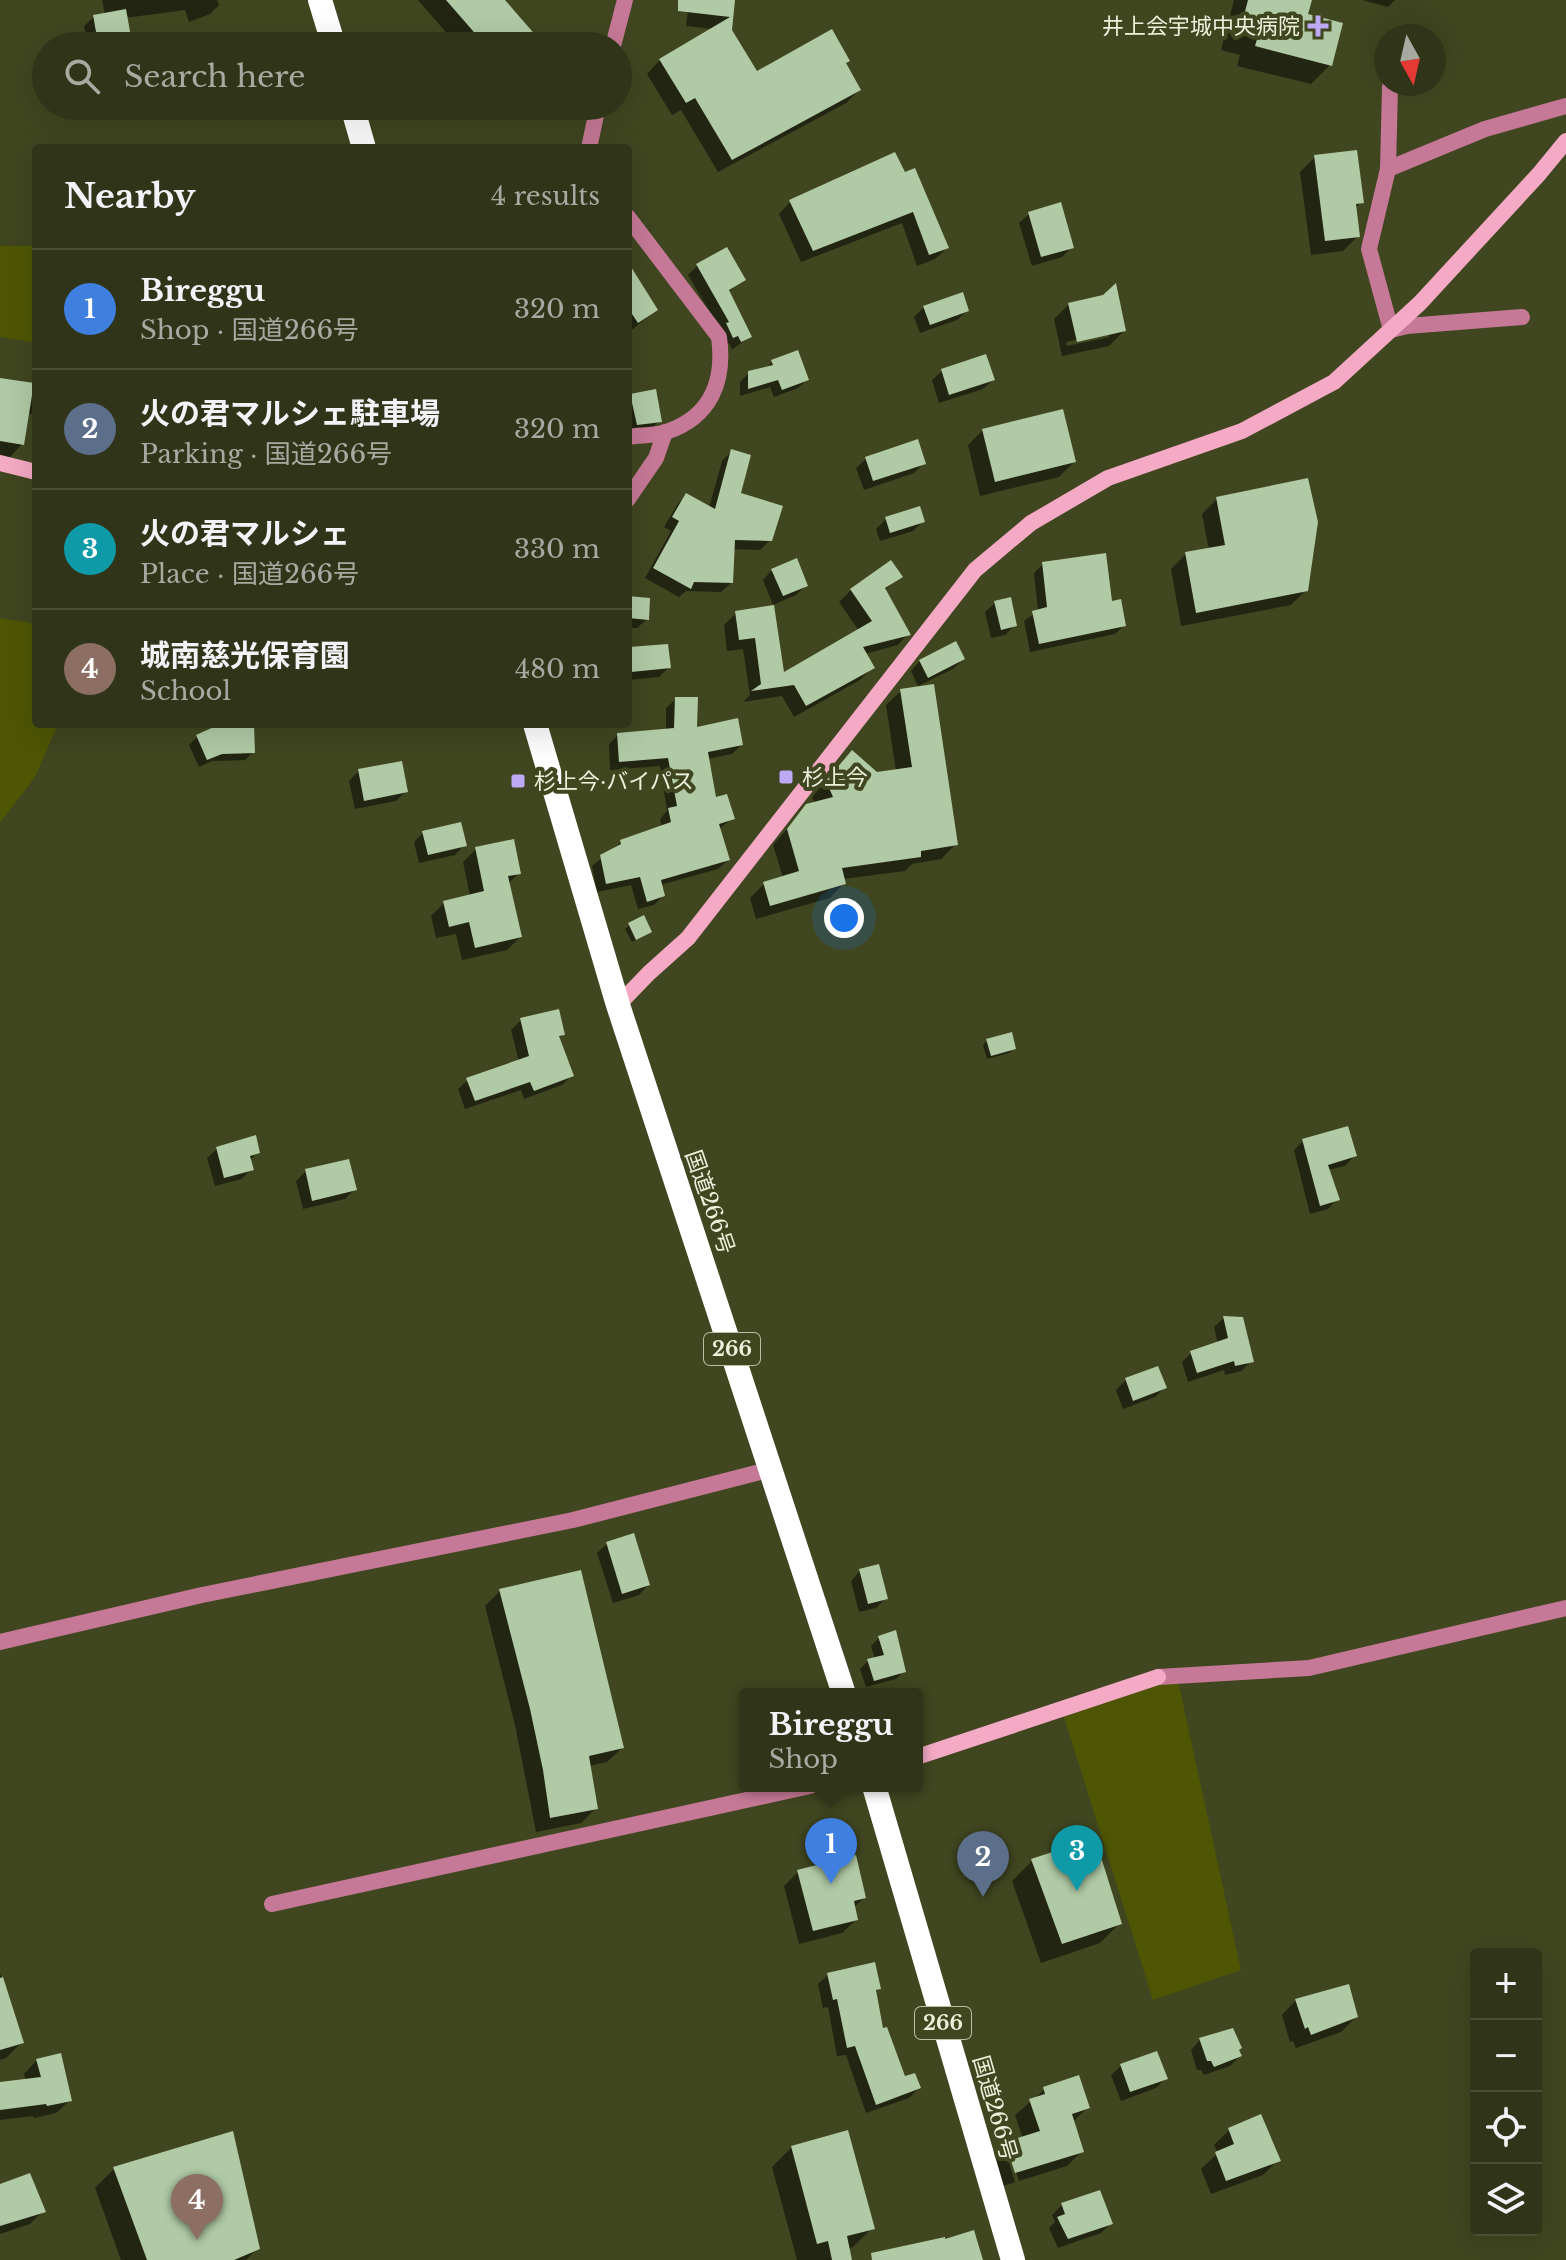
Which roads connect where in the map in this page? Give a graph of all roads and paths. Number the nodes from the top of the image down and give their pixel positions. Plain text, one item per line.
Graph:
1 (320, 0) edge
2 (625, 0) edge
3 (330, 32) edge
4 (617, 32) edge
5 (1390, 96) edge
6 (1566, 106) edge
7 (356, 120) edge
8 (595, 120) edge
9 (1566, 141) edge
10 (363, 144) edge
11 (590, 144) edge
12 (1388, 169) junction
13 (632, 222) edge
14 (1522, 317) dead end
15 (1391, 330) junction
16 (665, 432) junction
17 (632, 436) edge
18 (0, 463) edge
19 (32, 471) edge
20 (632, 493) edge
21 (536, 728) edge
22 (546, 728) edge
23 (543, 753) junction
24 (618, 1005) junction
25 (772, 1469) junction
26 (1566, 1608) edge
27 (0, 1642) edge
28 (842, 1688) edge
29 (923, 1755) edge
30 (783, 1792) edge
31 (876, 1792) edge
32 (272, 1904) dead end
33 (1013, 2260) edge

1 - 3 highway
2 - 4 street
5 - 12 street
6 - 12 street
7 - 10 highway
8 - 11 street
9 - 15 street
12 - 15 street
13 - 16 street
14 - 15 street
15 - 24 street
16 - 17 street
16 - 20 street
18 - 19 street
21 - 23 highway, 国道266号 / 266
22 - 23 street
23 - 24 highway, 国道266号 / 266
24 - 25 highway, 国道266号 / 266
25 - 27 street
25 - 28 highway, 国道266号 / 266
26 - 29 street
30 - 32 street
31 - 33 highway, 国道266号 / 266

